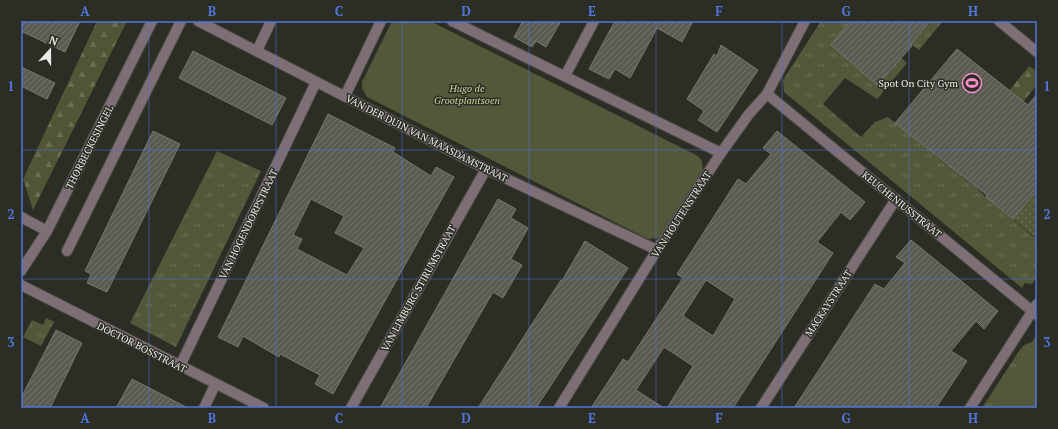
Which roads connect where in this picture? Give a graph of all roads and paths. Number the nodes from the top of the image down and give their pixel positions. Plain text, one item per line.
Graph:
1 (152, 21) edge
2 (181, 21) edge
3 (198, 21) edge
4 (271, 21) edge
5 (381, 21) edge
6 (452, 21) edge
7 (594, 21) edge
8 (806, 21) edge
9 (999, 21) edge
10 (257, 51) junction
11 (1037, 52) edge
12 (565, 76) junction
13 (316, 82) junction
14 (767, 94) junction
15 (345, 96) junction
16 (721, 154) junction
17 (486, 169) junction
18 (896, 199) junction
19 (21, 217) edge
20 (47, 231) junction
21 (657, 250) junction
22 (67, 251) dead end
23 (21, 271) edge
24 (21, 285) edge
25 (1035, 310) edge
26 (180, 366) junction
27 (215, 385) junction
28 (204, 408) edge
29 (264, 408) edge
30 (351, 408) edge
31 (559, 408) edge
32 (761, 408) edge
33 (970, 408) edge

1 - 20 street, THORBECKESINGEL
2 - 22 street
3 - 10 street, VAN DER DUIN VAN MAASDAMSTRAAT
4 - 10 street
5 - 15 street
6 - 12 street
7 - 12 street
8 - 14 street, VAN HOUTENSTRAAT
9 - 11 street
10 - 13 street, VAN DER DUIN VAN MAASDAMSTRAAT
12 - 16 street
13 - 15 street, VAN DER DUIN VAN MAASDAMSTRAAT
13 - 26 street, VAN HOGENDORPSTRAAT
14 - 16 street, VAN HOUTENSTRAAT
14 - 18 street, KEUCHENIUSSTRAAT
15 - 17 street, VAN DER DUIN VAN MAASDAMSTRAAT
16 - 21 street, VAN HOUTENSTRAAT
17 - 21 street, VAN DER DUIN VAN MAASDAMSTRAAT
17 - 30 street, VAN LIMBURG STIRUMSTRAAT
18 - 25 street, KEUCHENIUSSTRAAT
18 - 32 street, MACKAYSTRAAT
19 - 20 street
20 - 23 street, THORBECKESINGEL
21 - 31 street, VAN HOUTENSTRAAT
24 - 26 street, DOCTOR BOSSTRAAT
25 - 33 street
26 - 27 street, DOCTOR BOSSTRAAT
27 - 28 street
27 - 29 street, DOCTOR BOSSTRAAT

